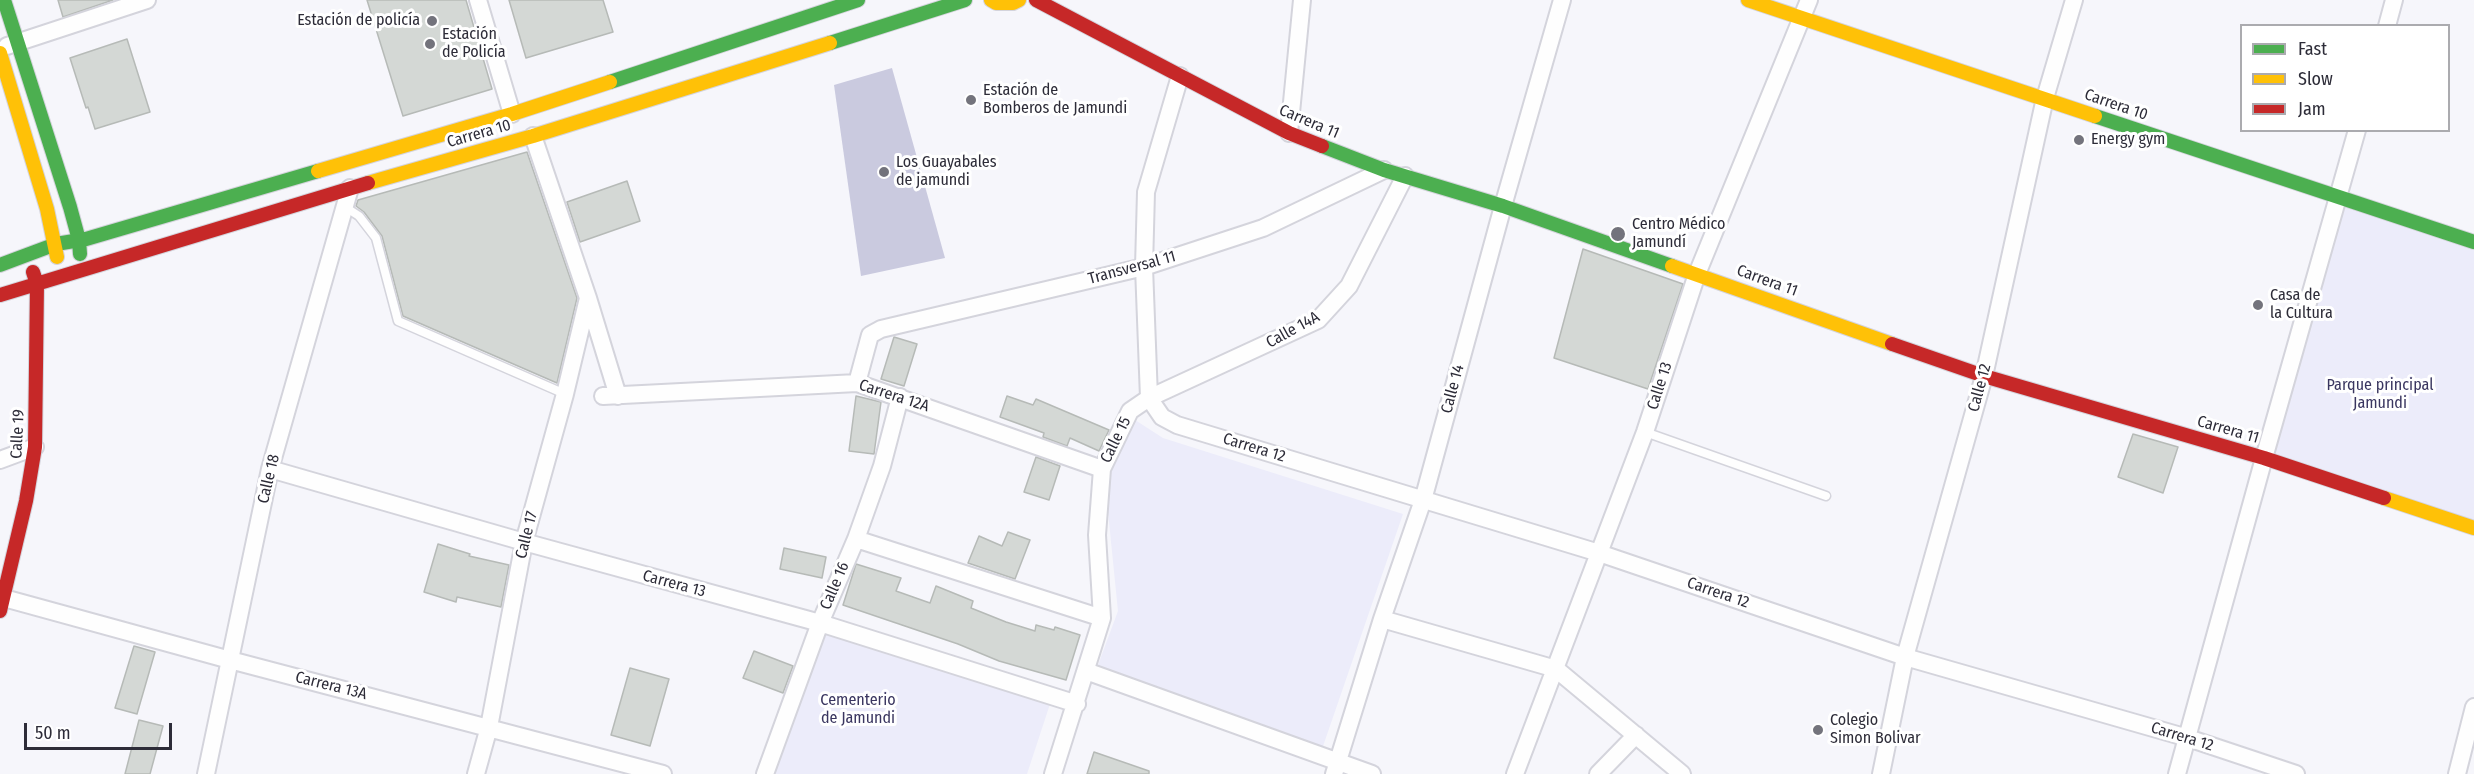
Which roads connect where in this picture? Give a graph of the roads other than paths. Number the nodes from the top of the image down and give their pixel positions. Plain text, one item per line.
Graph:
1 (4, 0) edge
2 (147, 0) edge
3 (478, 0) edge
4 (965, 0) edge
5 (991, 0) edge
6 (1020, 0) edge
7 (1036, 0) edge
8 (1302, 0) edge
9 (1562, 0) edge
10 (1748, 0) edge
11 (1809, 0) edge
12 (2074, 0) edge
13 (2394, 0) edge
14 (850, 1) edge
15 (1801, 18) junction
16 (2388, 24) edge
17 (17, 42) junction
18 (0, 48) edge
19 (0, 53) edge
20 (1180, 76) junction
21 (2045, 98) junction
22 (512, 114) junction
23 (2357, 132) edge
24 (1289, 133) junction
25 (533, 136) junction
26 (1384, 170) junction
27 (1405, 176) junction
28 (350, 188) junction
29 (2339, 197) junction
30 (1503, 206) junction
31 (345, 207) junction
32 (79, 240) junction
33 (2474, 242) edge
34 (56, 244) junction
35 (28, 255) junction
36 (0, 265) edge
37 (1144, 267) junction
38 (81, 271) junction
39 (1697, 274) junction
40 (58, 277) junction
41 (37, 284) junction
42 (0, 295) edge
43 (588, 298) junction
44 (1984, 376) junction
45 (857, 383) junction
46 (565, 394) junction
47 (900, 397) junction
48 (1149, 398) junction
49 (1645, 432) junction
50 (35, 447) junction
51 (2264, 458) junction
52 (0, 460) edge
53 (270, 469) junction
54 (1102, 469) junction
55 (1826, 496) dead end
56 (1423, 500) junction
57 (2474, 528) edge
58 (855, 539) junction
59 (524, 543) junction
60 (1599, 553) junction
61 (1, 602) edge
62 (1102, 618) junction
63 (1382, 619) junction
64 (820, 623) junction
65 (1905, 657) junction
66 (230, 660) junction
67 (1556, 669) junction
68 (1086, 671) junction
69 (1077, 704) junction
70 (2474, 707) edge
71 (489, 727) junction
72 (1636, 735) junction
73 (2188, 738) junction
74 (1336, 768) edge
75 (1878, 772) edge
76 (206, 774) edge
77 (476, 774) edge
78 (663, 774) edge
79 (765, 774) edge
80 (1053, 774) edge
81 (1372, 774) edge
82 (1515, 774) edge
83 (1598, 774) edge
84 (1682, 774) edge
85 (2177, 774) edge
86 (2296, 774) edge
87 (2457, 774) edge

1 - 17 main road
2 - 17 street
3 - 22 street
4 - 25 main road, Carrera 10
5 - 6 main road
7 - 20 main road, Carrera 11
8 - 24 street
9 - 30 street, Calle 14
10 - 15 main road, Carrera 10
11 - 15 street, Calle 13
12 - 21 street, Calle 12
13 - 16 street
14 - 22 main road, Carrera 10
15 - 21 main road, Carrera 10
15 - 39 street, Calle 13
17 - 18 street
17 - 32 main road
19 - 34 main road
20 - 24 main road, Carrera 11
20 - 37 street
21 - 29 main road, Carrera 10
21 - 44 street, Calle 12
22 - 32 main road, Carrera 10
23 - 29 street
24 - 26 main road, Carrera 11
25 - 28 main road, Carrera 10
25 - 43 street
26 - 27 main road, Carrera 11
26 - 37 street, Transversal 11
27 - 30 main road, Carrera 11
27 - 48 street, Calle 14A
28 - 31 street, Calle 18
28 - 38 main road, Carrera 10
29 - 33 main road, Carrera 10
29 - 51 street
30 - 39 main road, Carrera 11
30 - 56 street, Calle 14
31 - 46 lane
31 - 53 street, Calle 18
32 - 34 main road, Carrera 10
32 - 38 main road
34 - 35 main road, Carrera 10
34 - 40 main road
35 - 36 main road, Carrera 10
35 - 41 main road, Calle 19
37 - 45 street, Transversal 11
37 - 48 street
38 - 40 main road, Carrera 10
39 - 44 main road, Carrera 11
39 - 49 street, Calle 13
40 - 41 main road, Carrera 10
41 - 42 main road, Carrera 10
41 - 50 main road, Calle 19
43 - 45 street, Carrera 12A
43 - 46 street, Calle 17
44 - 51 main road, Carrera 11
44 - 65 street, Calle 12
45 - 47 street, Carrera 12A
46 - 59 street, Calle 17
47 - 54 street, Carrera 12A
47 - 58 street, Calle 16
48 - 54 street, Calle 15
48 - 56 street, Carrera 12
49 - 55 lane
49 - 60 street, Calle 13
50 - 52 street
50 - 61 main road, Calle 19
51 - 57 main road, Carrera 11
51 - 73 street
53 - 59 street, Carrera 13
53 - 66 street, Calle 18
54 - 62 street, Calle 15
56 - 60 street, Carrera 12
56 - 63 street, Calle 14
58 - 62 street
58 - 64 street, Calle 16
59 - 64 street, Carrera 13
59 - 71 street, Calle 17
60 - 65 street, Carrera 12
60 - 67 street, Calle 13
61 - 66 street, Carrera 13A
62 - 68 street, Calle 15
63 - 67 street
63 - 74 street, Calle 14
64 - 69 street, Carrera 13
64 - 79 street, Calle 16
65 - 73 street, Carrera 12
65 - 75 street, Calle 12
66 - 71 street, Carrera 13A
66 - 76 street, Calle 18
67 - 72 street
67 - 82 street, Calle 13
68 - 69 street, Calle 15
68 - 74 street
69 - 80 street, Calle 15
70 - 87 street
71 - 77 street, Calle 17
71 - 78 street, Carrera 13A
72 - 83 street
72 - 84 street
73 - 85 street
73 - 86 street, Carrera 12
74 - 81 street

